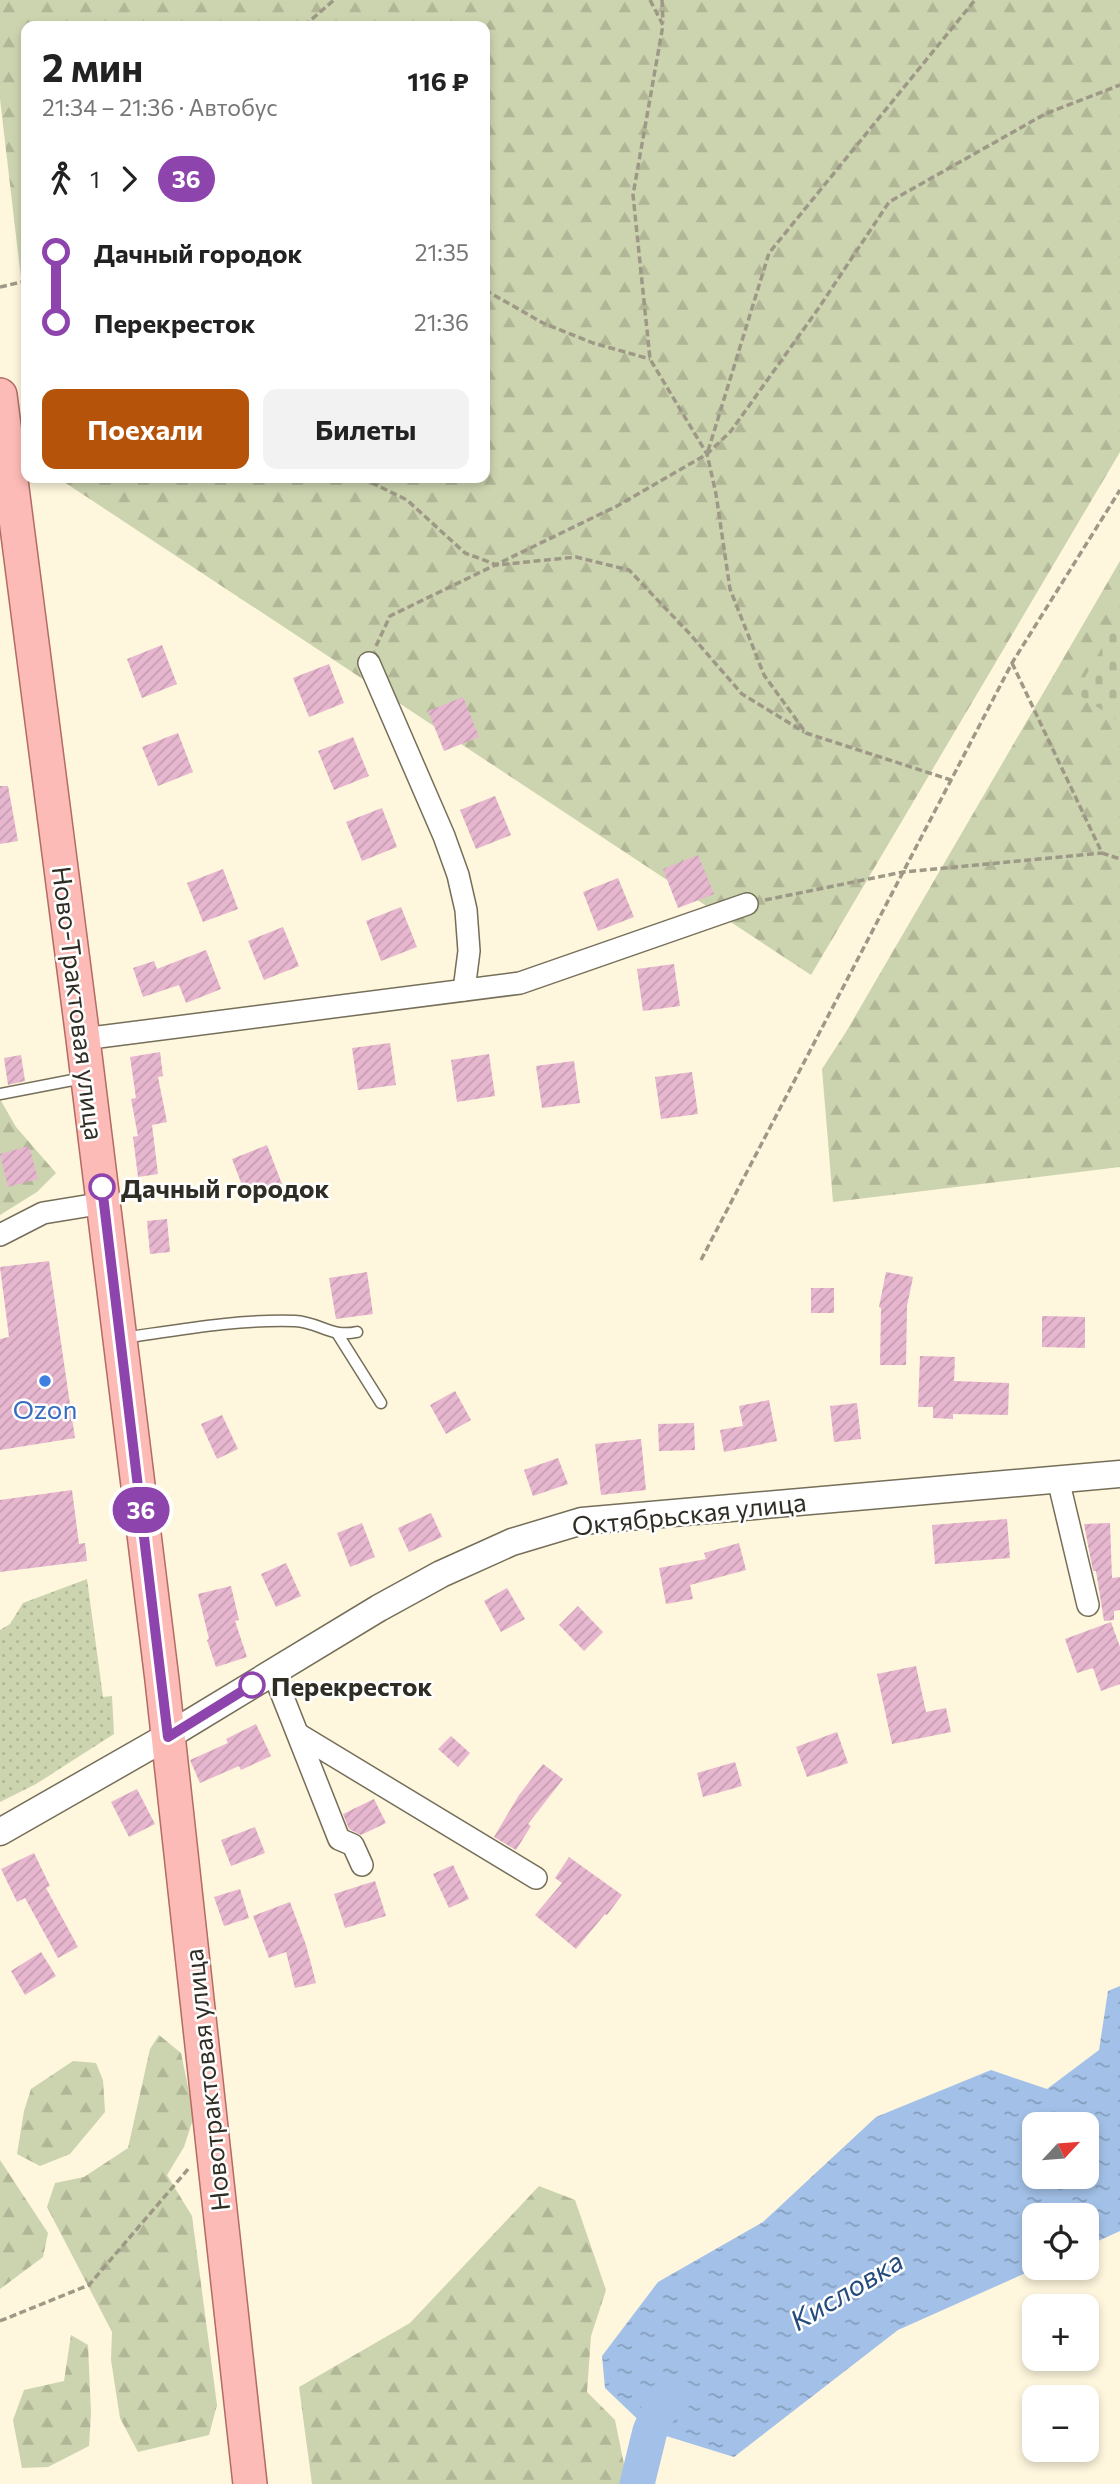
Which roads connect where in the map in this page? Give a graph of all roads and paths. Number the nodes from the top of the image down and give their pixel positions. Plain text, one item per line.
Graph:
1 (334, 0) edge
2 (650, 0) edge
3 (662, 0) edge
4 (975, 0) edge
5 (310, 21) edge
6 (663, 25) junction
7 (1120, 85) edge
8 (21, 282) edge
9 (0, 287) edge
10 (490, 293) edge
11 (650, 359) junction
12 (0, 395) edge
13 (707, 454) junction
14 (372, 483) edge
15 (1120, 490) edge
16 (497, 565) junction
17 (369, 663) joint
18 (1012, 663) junction
19 (806, 733) junction
20 (951, 780) junction
21 (1102, 852) junction
22 (1120, 859) edge
23 (903, 872) junction
24 (747, 904) joint
25 (464, 990) junction
26 (83, 1039) junction
27 (88, 1078) junction
28 (0, 1094) edge
29 (104, 1203) junction
30 (0, 1235) edge
31 (701, 1259) dead end
32 (358, 1332) dead end
33 (337, 1334) junction
34 (120, 1338) junction
35 (381, 1403) dead end
36 (1120, 1474) edge
37 (1058, 1479) junction
38 (1088, 1605) dead end
39 (273, 1672) junction
40 (298, 1734) junction
41 (168, 1737) junction
42 (0, 1832) edge
43 (362, 1865) dead end
44 (536, 1878) dead end
45 (216, 2166) junction
46 (0, 2321) edge
47 (250, 2484) edge

1 - 5 path
2 - 6 path
3 - 6 path
4 - 13 path
6 - 11 path
7 - 13 path
8 - 9 path
10 - 11 path
11 - 13 path
12 - 26 main road, Ново-Трактовая улица
13 - 16 path
13 - 19 path
14 - 16 path
15 - 18 path
16 - 17 path
16 - 19 path
17 - 25 street
18 - 20 path
18 - 21 path
19 - 20 path
20 - 23 path
21 - 22 path
21 - 23 path
23 - 24 path
23 - 31 path
24 - 25 street
25 - 26 street
26 - 27 main road, Ново-Трактовая улица
27 - 28 lane
27 - 29 main road, Ново-Трактовая улица
29 - 30 street
29 - 34 main road, Ново-Трактовая улица
32 - 33 lane
33 - 34 lane
33 - 35 lane
34 - 41 main road, Ново-Трактовая улица
36 - 37 street, Октябрьская улица
37 - 38 street
37 - 39 street, Октябрьская улица
39 - 40 street
39 - 41 street, Октябрьская улица
40 - 43 street
40 - 44 street
41 - 42 street, Октябрьская улица
41 - 45 main road, Новотрактовая улица
45 - 46 path
45 - 47 main road, Новотрактовая улица

